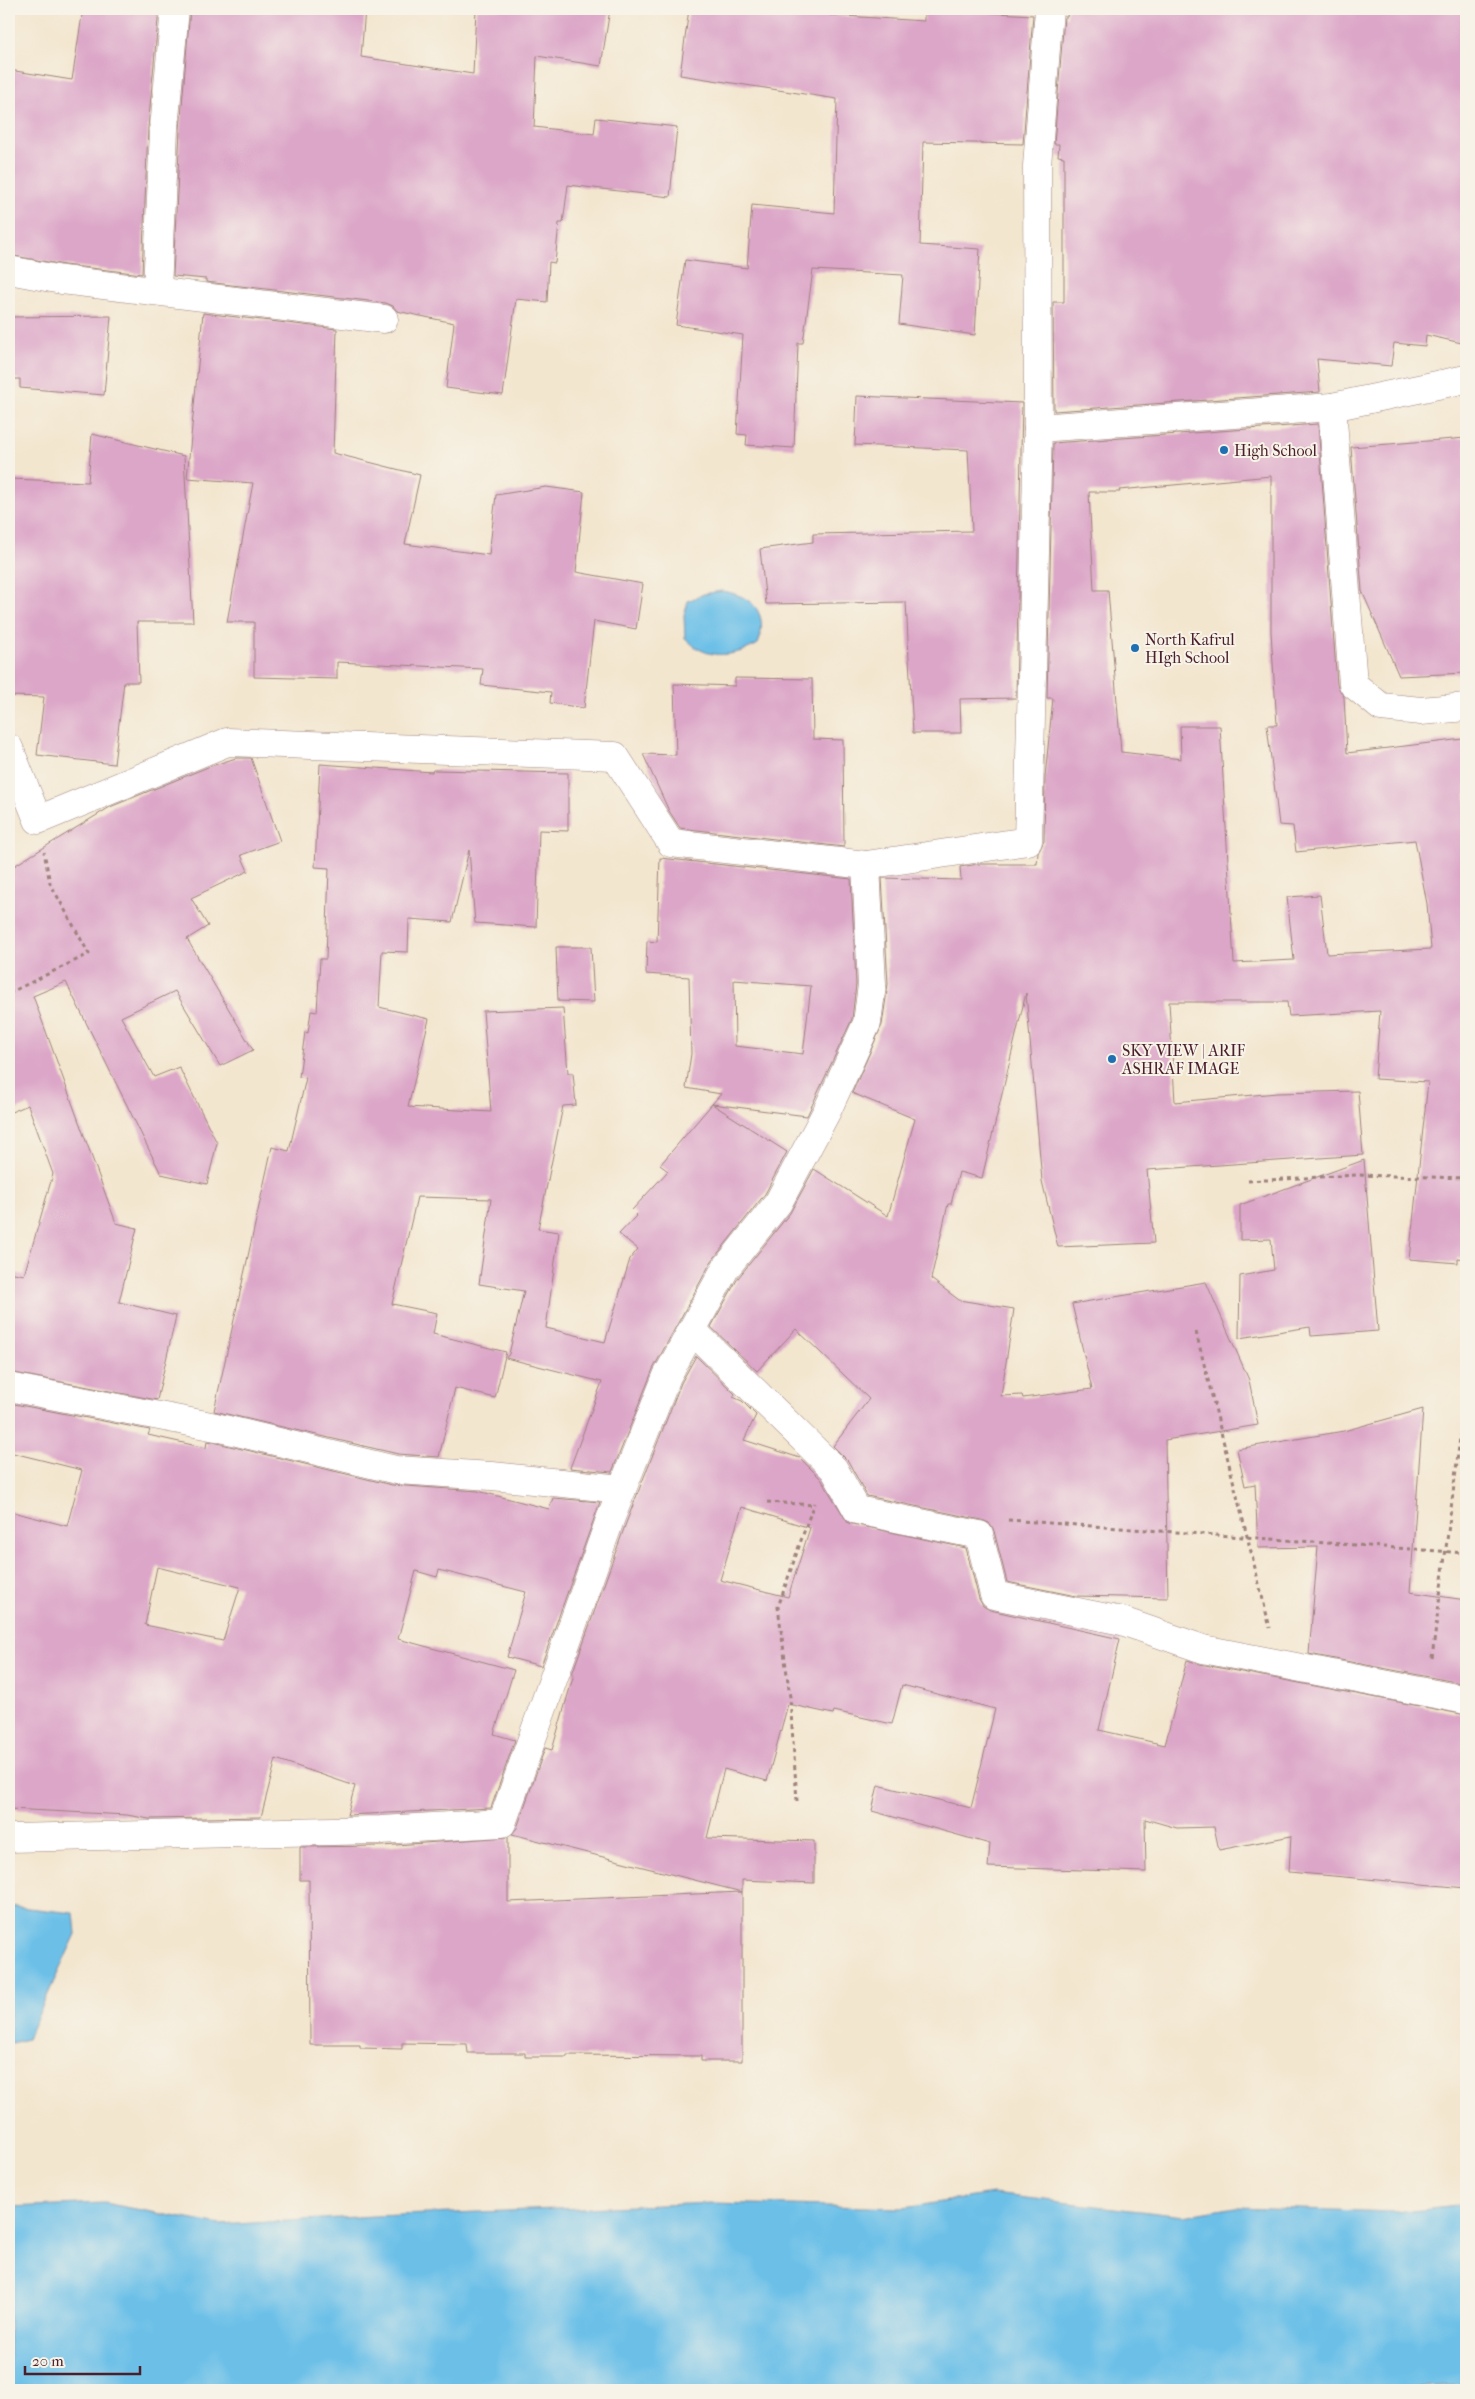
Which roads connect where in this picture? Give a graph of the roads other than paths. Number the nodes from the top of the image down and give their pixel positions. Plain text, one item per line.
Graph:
1 (175, 9) edge
2 (1050, 9) edge
3 (9, 270) edge
4 (157, 292) junction
5 (384, 319) dead end
6 (1466, 379) edge
7 (1332, 407) junction
8 (1038, 428) junction
9 (1466, 707) edge
10 (9, 748) edge
11 (866, 866) junction
12 (692, 1330) junction
13 (9, 1387) edge
14 (622, 1489) junction
15 (1466, 1700) edge
16 (9, 1838) edge

1 - 4 street
2 - 8 street
3 - 4 street
4 - 5 street
6 - 7 street
7 - 8 street
7 - 9 street
8 - 11 street
10 - 11 street
11 - 12 street
12 - 14 street
12 - 15 street
13 - 14 street
14 - 16 street

